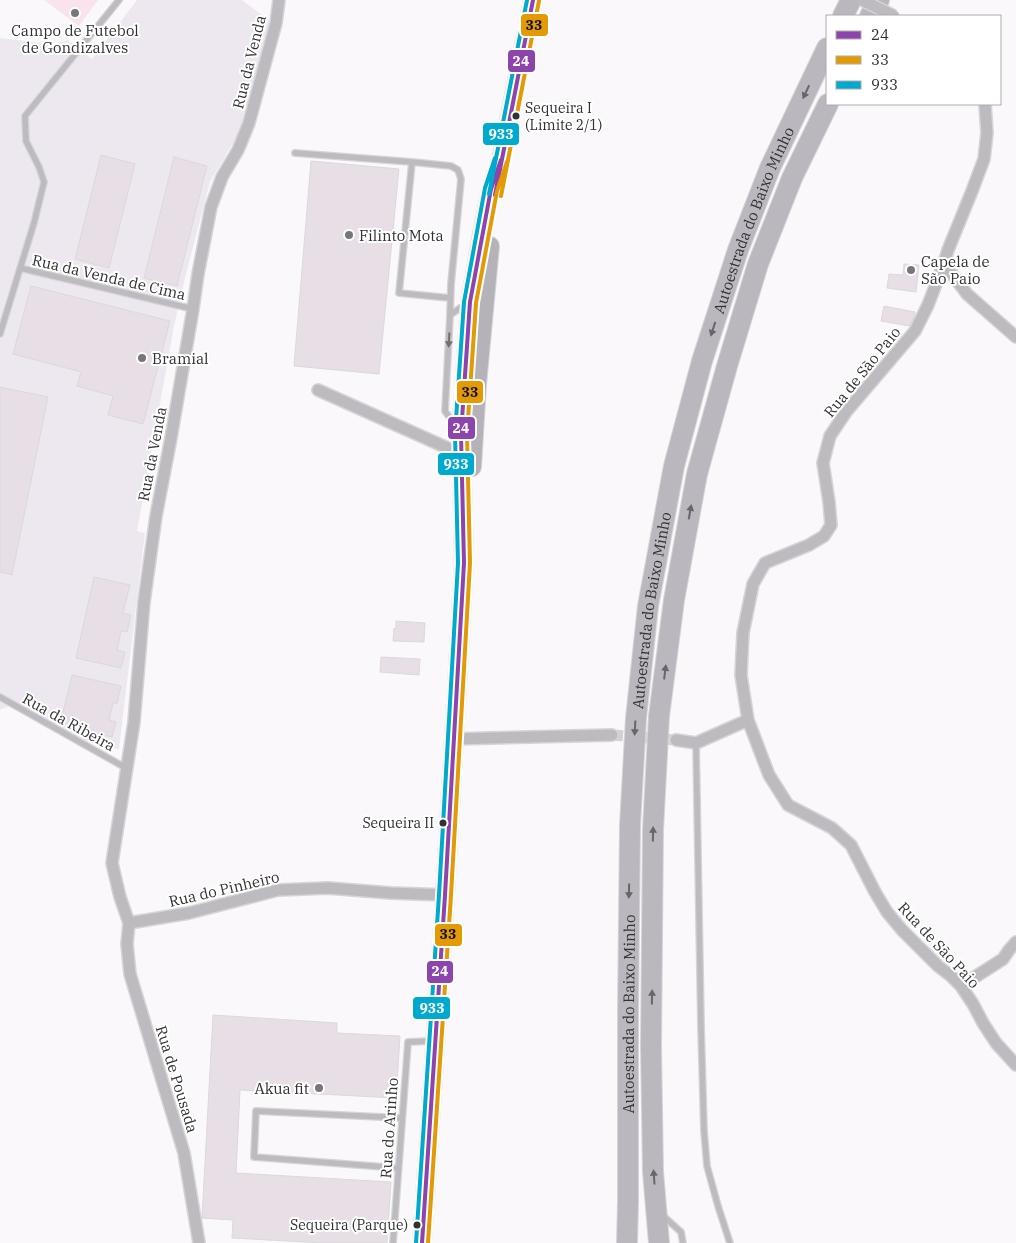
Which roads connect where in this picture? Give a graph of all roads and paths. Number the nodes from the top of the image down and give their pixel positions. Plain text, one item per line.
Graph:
1 (119, 0) edge
2 (279, 0) edge
3 (533, 0) edge
4 (851, 0) edge
5 (862, 0) edge
6 (878, 0) edge
7 (844, 15) edge
8 (870, 15) edge
9 (892, 15) edge
10 (826, 50) edge
11 (828, 105) edge
12 (985, 105) edge
13 (295, 153) dead end
14 (501, 160) junction
15 (412, 162) junction
16 (944, 263) junction
17 (20, 268) junction
18 (450, 298) junction
19 (470, 302) junction
20 (193, 309) junction
21 (450, 314) junction
22 (0, 334) edge
23 (1016, 336) edge
24 (479, 360) junction
25 (477, 385) junction
26 (318, 390) dead end
27 (456, 416) junction
28 (461, 454) junction
29 (464, 563) junction
30 (0, 697) edge
31 (748, 720) junction
32 (612, 735) tunnel mouth
33 (453, 739) junction
34 (676, 740) tunnel mouth
35 (696, 743) junction
36 (126, 768) junction
37 (445, 895) junction
38 (129, 923) junction
39 (1016, 942) edge
40 (961, 986) junction
41 (435, 1041) junction
42 (1016, 1065) edge
43 (402, 1118) junction
44 (398, 1168) junction
45 (628, 1202) junction
46 (656, 1209) junction
47 (199, 1243) edge
48 (393, 1243) edge
49 (422, 1243) edge
50 (618, 1243) edge
51 (626, 1243) edge
52 (634, 1243) edge
53 (659, 1243) edge
54 (683, 1243) edge
55 (730, 1243) edge

1 - 17 lane
2 - 20 street, Rua da Venda
3 - 14 main road
4 - 7 highway
5 - 9 street, bridge
6 - 8 highway
10 -> 45 highway, Autoestrada do Baixo Minho
46 -> 11 highway, Autoestrada do Baixo Minho
12 - 16 street, Rua de São Paio
13 - 15 lane
14 - 19 main road
14 - 24 main road
15 - 18 lane
15 - 18 lane
16 - 23 street
16 - 31 street, Rua de São Paio
17 - 20 lane, Rua da Venda de Cima
17 - 22 lane
18 - 21 lane
19 - 21 lane
19 - 24 lane
19 - 27 main road
20 - 36 street, Rua da Venda
21 -> 27 lane
24 - 25 main road
25 - 27 lane
25 - 29 main road
26 - 28 street
27 - 28 main road
28 - 29 main road
29 - 33 main road
30 - 36 lane, Rua da Ribeira
31 - 35 street
31 - 40 street, Rua de São Paio
32 - 33 street
33 - 37 main road
34 - 35 street
35 - 55 lane
36 - 38 street, Rua da Venda
37 - 38 street, Rua do Pinheiro
37 - 41 main road
38 - 47 street, Rua de Pousada
39 - 40 street
40 - 42 street, Rua de São Paio
41 - 43 lane, Rua do Arinho
41 - 49 main road
43 - 44 lane, Rua do Arinho
43 - 44 lane
44 - 48 lane, Rua do Arinho
45 - 50 highway, Autoestrada do Baixo Minho
45 - 51 highway, Autoestrada do Baixo Minho
45 - 52 highway, Autoestrada do Baixo Minho
46 - 53 highway, Autoestrada do Baixo Minho
46 - 54 lane

